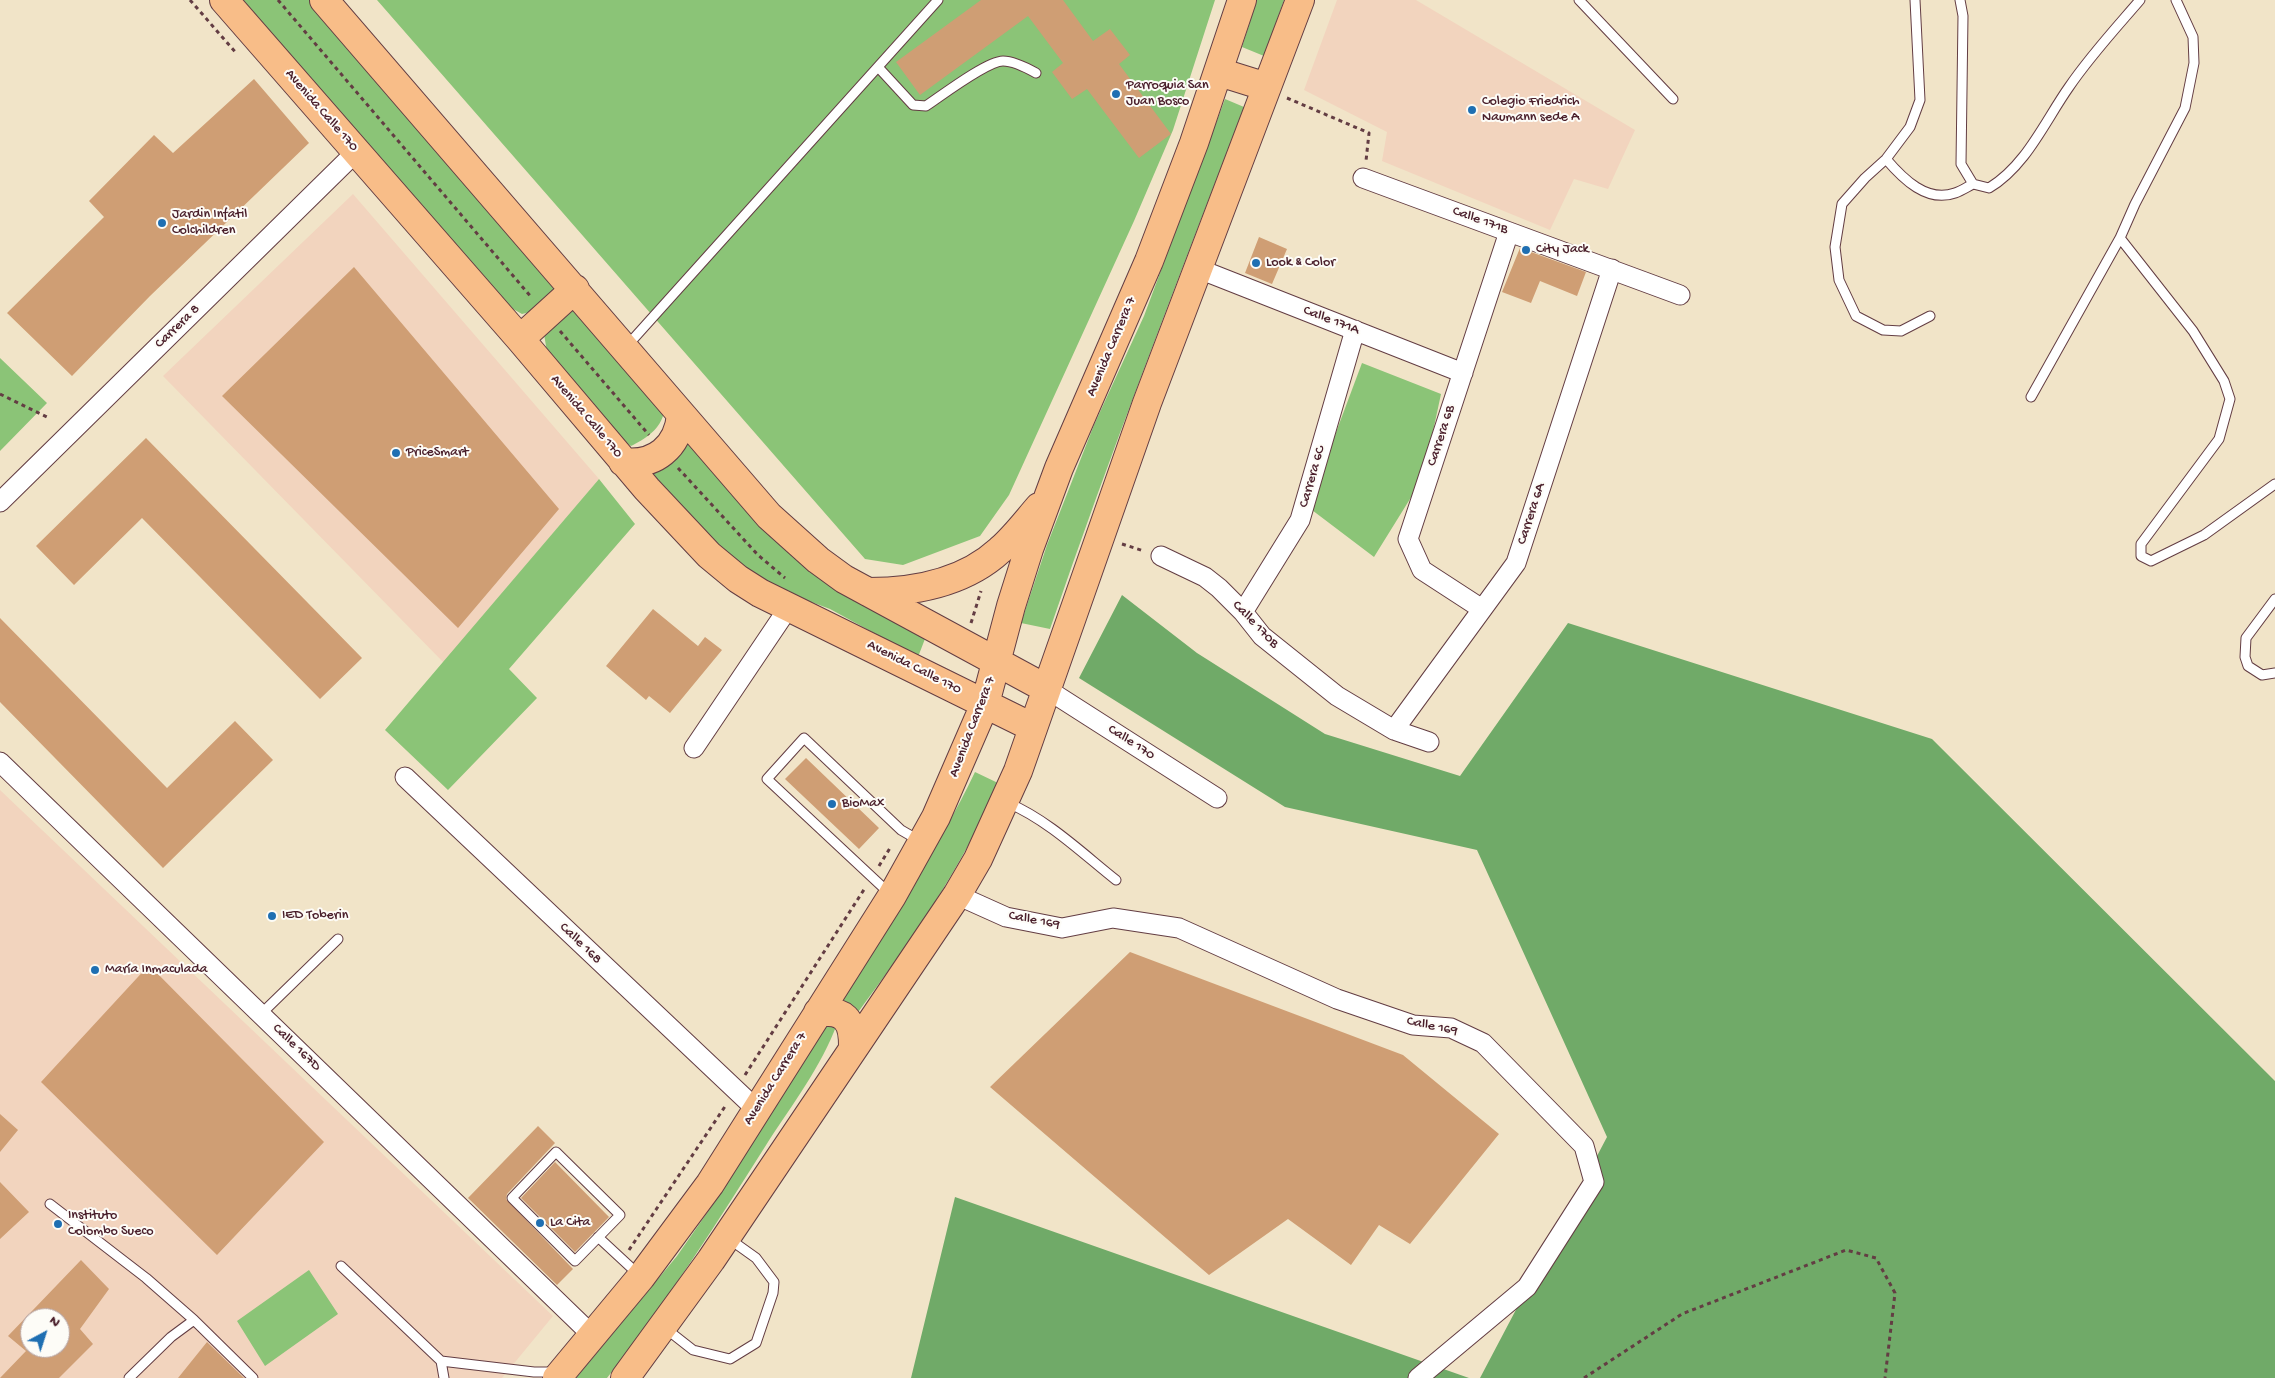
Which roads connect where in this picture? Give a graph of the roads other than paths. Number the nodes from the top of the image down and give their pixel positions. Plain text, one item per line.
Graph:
1 (224, 0) edge
2 (324, 0) edge
3 (938, 0) edge
4 (1242, 0) edge
5 (1300, 0) edge
6 (1579, 0) edge
7 (1915, 0) edge
8 (1960, 0) edge
9 (2140, 0) edge
10 (2176, 0) edge
11 (878, 67) junction
12 (1219, 72) junction
13 (1036, 73) dead end
14 (1275, 92) junction
15 (1674, 99) dead end
16 (356, 152) junction
17 (1886, 159) junction
18 (1363, 178) road end
19 (1973, 184) junction
20 (1509, 232) junction
21 (2120, 238) junction
22 (1199, 269) junction
23 (1612, 269) junction
24 (575, 289) junction
25 (1680, 295) dead end
26 (1930, 316) dead end
27 (1355, 330) junction
28 (520, 339) junction
29 (626, 348) junction
30 (1463, 373) junction
31 (2031, 397) dead end
32 (681, 415) junction
33 (623, 462) junction
34 (2275, 484) edge
35 (1049, 495) junction
36 (0, 502) edge
37 (1161, 556) road end
38 (865, 592) junction
39 (2275, 599) edge
40 (789, 607) junction
41 (1482, 609) junction
42 (1243, 612) junction
43 (998, 663) junction
44 (2275, 673) edge
45 (1045, 688) junction
46 (985, 704) junction
47 (1032, 727) junction
48 (1394, 730) junction
49 (1429, 742) dead end
50 (694, 748) dead end
51 (0, 762) edge
52 (404, 777) dead end
53 (1217, 798) dead end
54 (1005, 802) junction
55 (912, 836) junction
56 (1116, 880) dead end
57 (957, 895) junction
58 (892, 896) junction
59 (338, 939) dead end
60 (818, 1012) junction
61 (261, 1014) junction
62 (853, 1046) junction
63 (756, 1109) junction
64 (50, 1204) dead end
65 (598, 1237) junction
66 (726, 1237) junction
67 (341, 1266) dead end
68 (632, 1268) junction
69 (194, 1320) junction
70 (663, 1327) junction
71 (592, 1335) junction
72 (441, 1361) junction
73 (559, 1375) edge
74 (129, 1378) edge
75 (253, 1378) edge
76 (444, 1378) edge
77 (625, 1378) edge
78 (1418, 1378) edge

1 - 16 main road, Avenida Calle 170
2 - 24 main road
3 - 11 lane
4 - 12 main road, Avenida Carrera 7
5 - 14 main road
6 - 15 lane
7 - 17 lane
8 - 19 lane
9 - 19 lane
10 - 21 lane
11 - 13 lane
11 - 29 lane
12 - 14 main road
12 - 35 main road, Avenida Carrera 7
14 - 22 main road
16 - 28 main road, Avenida Calle 170
16 - 36 street, Carrera 8
17 - 19 lane
17 - 26 lane
18 - 20 street, Calle 171B
20 - 23 street, Calle 171B
20 - 30 street, Carrera 6B
21 - 31 lane
21 - 34 lane
22 - 27 street, Calle 171A
22 - 45 main road
23 - 25 street, Calle 171B
23 - 41 street, Carrera 6A
24 - 28 main road
24 - 29 main road
27 - 30 street, Calle 171A
27 - 42 street, Carrera 6C
28 - 33 main road, Avenida Calle 170
29 - 32 main road
30 - 41 street, Carrera 6B
32 - 33 main road
32 - 38 main road
33 - 40 main road, Avenida Calle 170
35 - 38 main road
35 - 43 main road, Avenida Carrera 7
37 - 42 street, Calle 170B
38 - 43 main road
39 - 44 lane
40 - 46 main road, Avenida Calle 170
40 - 50 street
41 - 48 street, Carrera 6A
42 - 48 street, Calle 170B
43 - 45 main road
43 - 46 main road, Avenida Carrera 7
45 - 47 main road
45 - 53 street, Calle 170
46 - 47 main road, Avenida Calle 170
46 - 55 main road, Avenida Carrera 7
47 - 54 main road
48 - 49 street, Calle 170B
51 - 61 street, Calle 167D
52 - 63 street, Calle 168
54 - 56 lane
54 - 57 main road
55 - 58 main road, Avenida Carrera 7
55 - 58 lane
57 - 62 main road
57 - 78 street, Calle 169
58 - 60 main road, Avenida Carrera 7
59 - 61 lane
60 - 62 main road
60 - 63 main road, Avenida Carrera 7
61 - 71 street, Calle 167D
62 - 66 main road
63 - 68 main road, Avenida Carrera 7
64 - 69 lane
65 - 65 lane
65 - 68 lane
66 - 70 main road
66 - 70 lane
67 - 72 lane
68 - 71 main road, Avenida Carrera 7
69 - 74 lane
69 - 75 lane
70 - 77 main road
71 - 73 main road, Avenida Carrera 7
72 - 73 lane
72 - 76 lane

